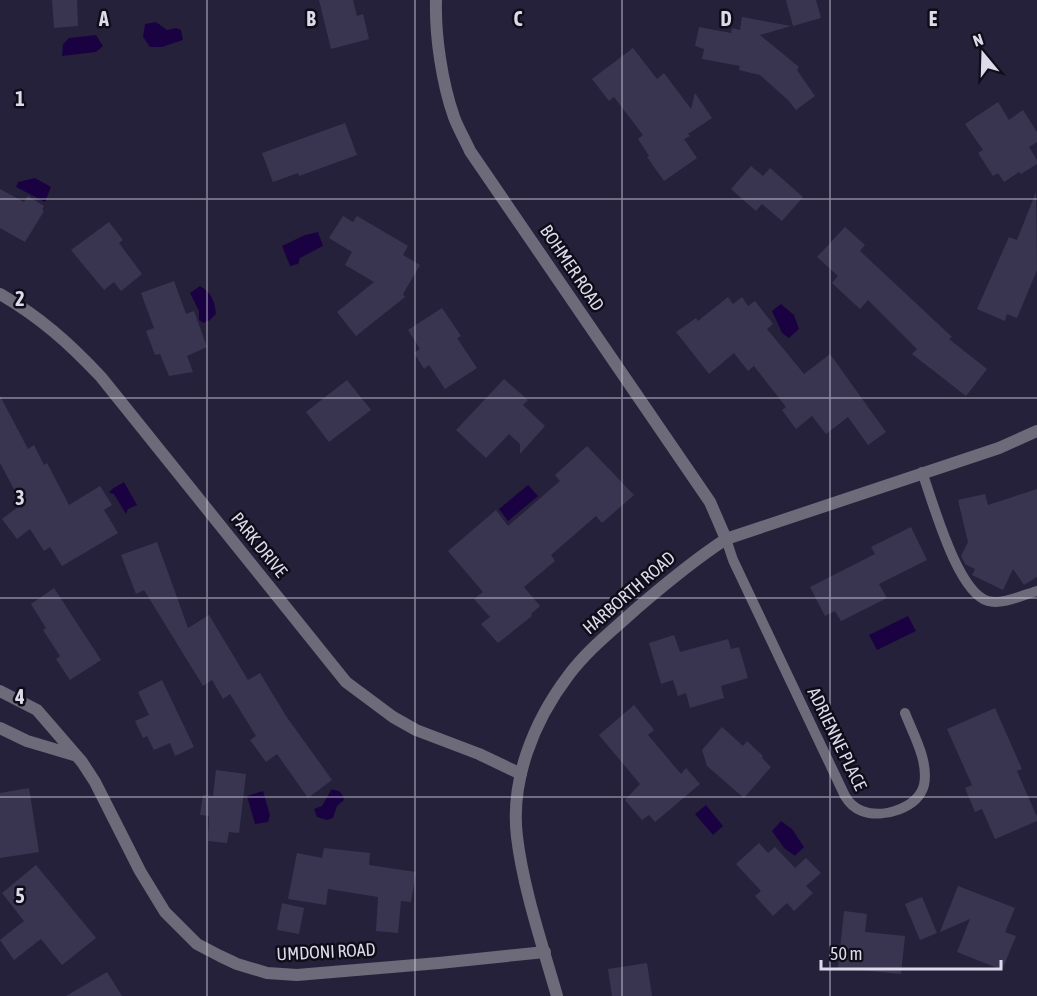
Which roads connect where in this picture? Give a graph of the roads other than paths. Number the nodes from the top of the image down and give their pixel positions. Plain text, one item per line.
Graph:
1 (436, 0) edge
2 (0, 294) edge
3 (1037, 430) edge
4 (922, 472) junction
5 (726, 539) junction
6 (1037, 591) edge
7 (0, 691) edge
8 (905, 713) dead end
9 (0, 728) edge
10 (75, 756) junction
11 (521, 774) junction
12 (545, 952) junction
13 (557, 996) edge

1 - 5 street, BOHMER ROAD
2 - 11 street, PARK DRIVE
3 - 4 street, HARBORTH ROAD
4 - 5 street, HARBORTH ROAD
4 - 6 lane
5 - 8 lane, ADRIENNE PLACE
5 - 11 street, HARBORTH ROAD
7 - 10 street, UMDONI ROAD
9 - 10 street
10 - 12 street, UMDONI ROAD
11 - 12 street, HARBORTH ROAD
12 - 13 street, HARBORTH ROAD

